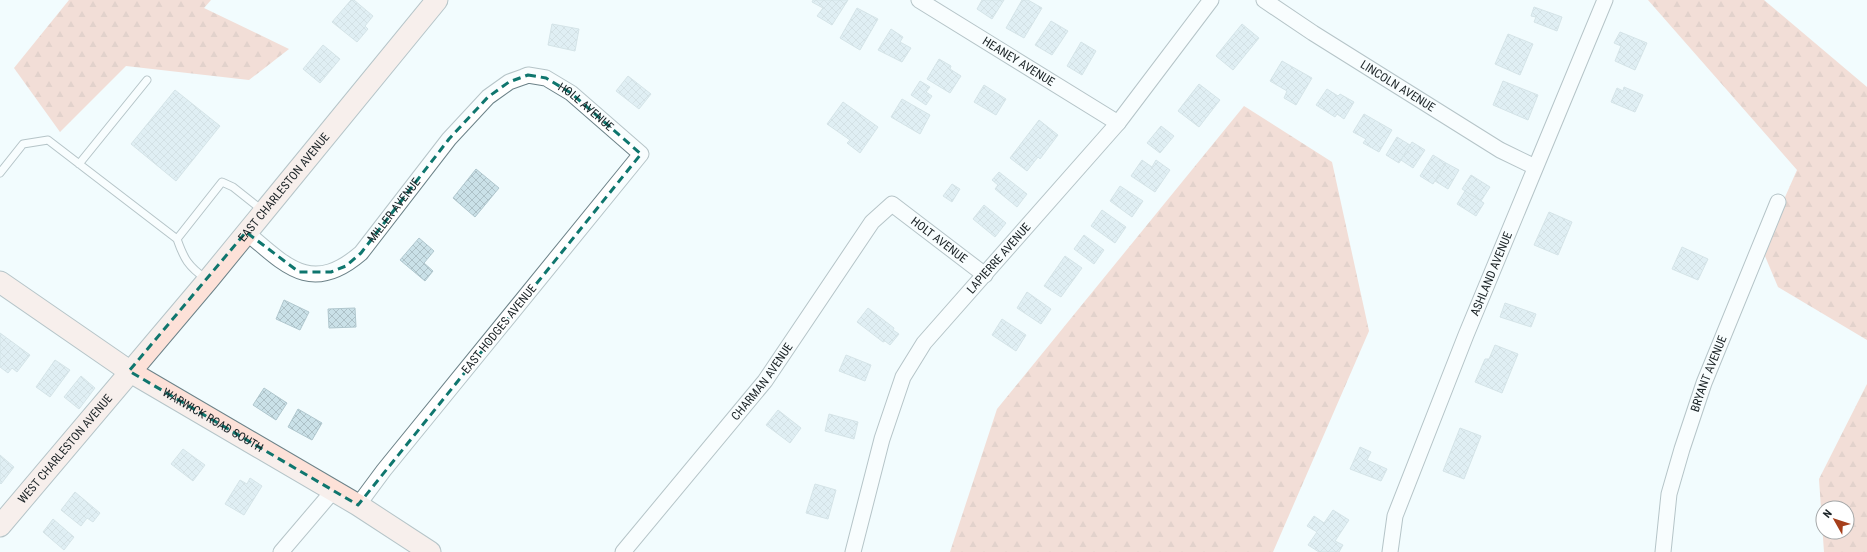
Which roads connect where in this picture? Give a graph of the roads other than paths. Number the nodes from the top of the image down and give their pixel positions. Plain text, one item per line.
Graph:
1 (437, 0) edge
2 (919, 0) edge
3 (1211, 0) edge
4 (1264, 0) edge
5 (1605, 0) edge
6 (523, 77) joint
7 (147, 80) dead end
8 (1118, 123) junction
9 (641, 154) joint
10 (79, 164) junction
11 (1535, 167) junction
12 (0, 172) edge
13 (1778, 202) dead end
14 (892, 204) joint
15 (263, 211) junction
16 (246, 232) junction
17 (177, 239) junction
18 (985, 275) junction
19 (208, 280) junction
20 (0, 282) edge
21 (129, 371) junction
22 (333, 491) junction
23 (358, 505) junction
24 (0, 526) edge
25 (282, 552) edge
26 (430, 552) edge
27 (623, 552) edge
28 (852, 552) edge
29 (1390, 552) edge
30 (1663, 552) edge

1 - 15 street, EAST CHARLESTON AVENUE
2 - 8 street, HEANEY AVENUE
3 - 8 street, LAPIERRE AVENUE
4 - 11 street, LINCOLN AVENUE
5 - 11 street, ASHLAND AVENUE
6 - 9 street, HOLL AVENUE
6 - 16 street, MILLER AVENUE
7 - 10 lane
8 - 18 street, LAPIERRE AVENUE
9 - 23 street, EAST HODGES AVENUE
10 - 12 lane
10 - 17 lane
11 - 29 street, ASHLAND AVENUE
13 - 30 street, BRYANT AVENUE
14 - 18 street, HOLT AVENUE
14 - 27 street, CHARMAN AVENUE
15 - 16 street, EAST CHARLESTON AVENUE
15 - 17 lane
16 - 19 street, EAST CHARLESTON AVENUE
17 - 19 lane
18 - 28 street, LAPIERRE AVENUE
19 - 21 street, EAST CHARLESTON AVENUE
20 - 21 street, WARWICK ROAD SOUTH
21 - 22 street, WARWICK ROAD SOUTH
21 - 24 street, WEST CHARLESTON AVENUE
22 - 23 street, WARWICK ROAD SOUTH
22 - 25 street
23 - 26 street, WARWICK ROAD SOUTH

